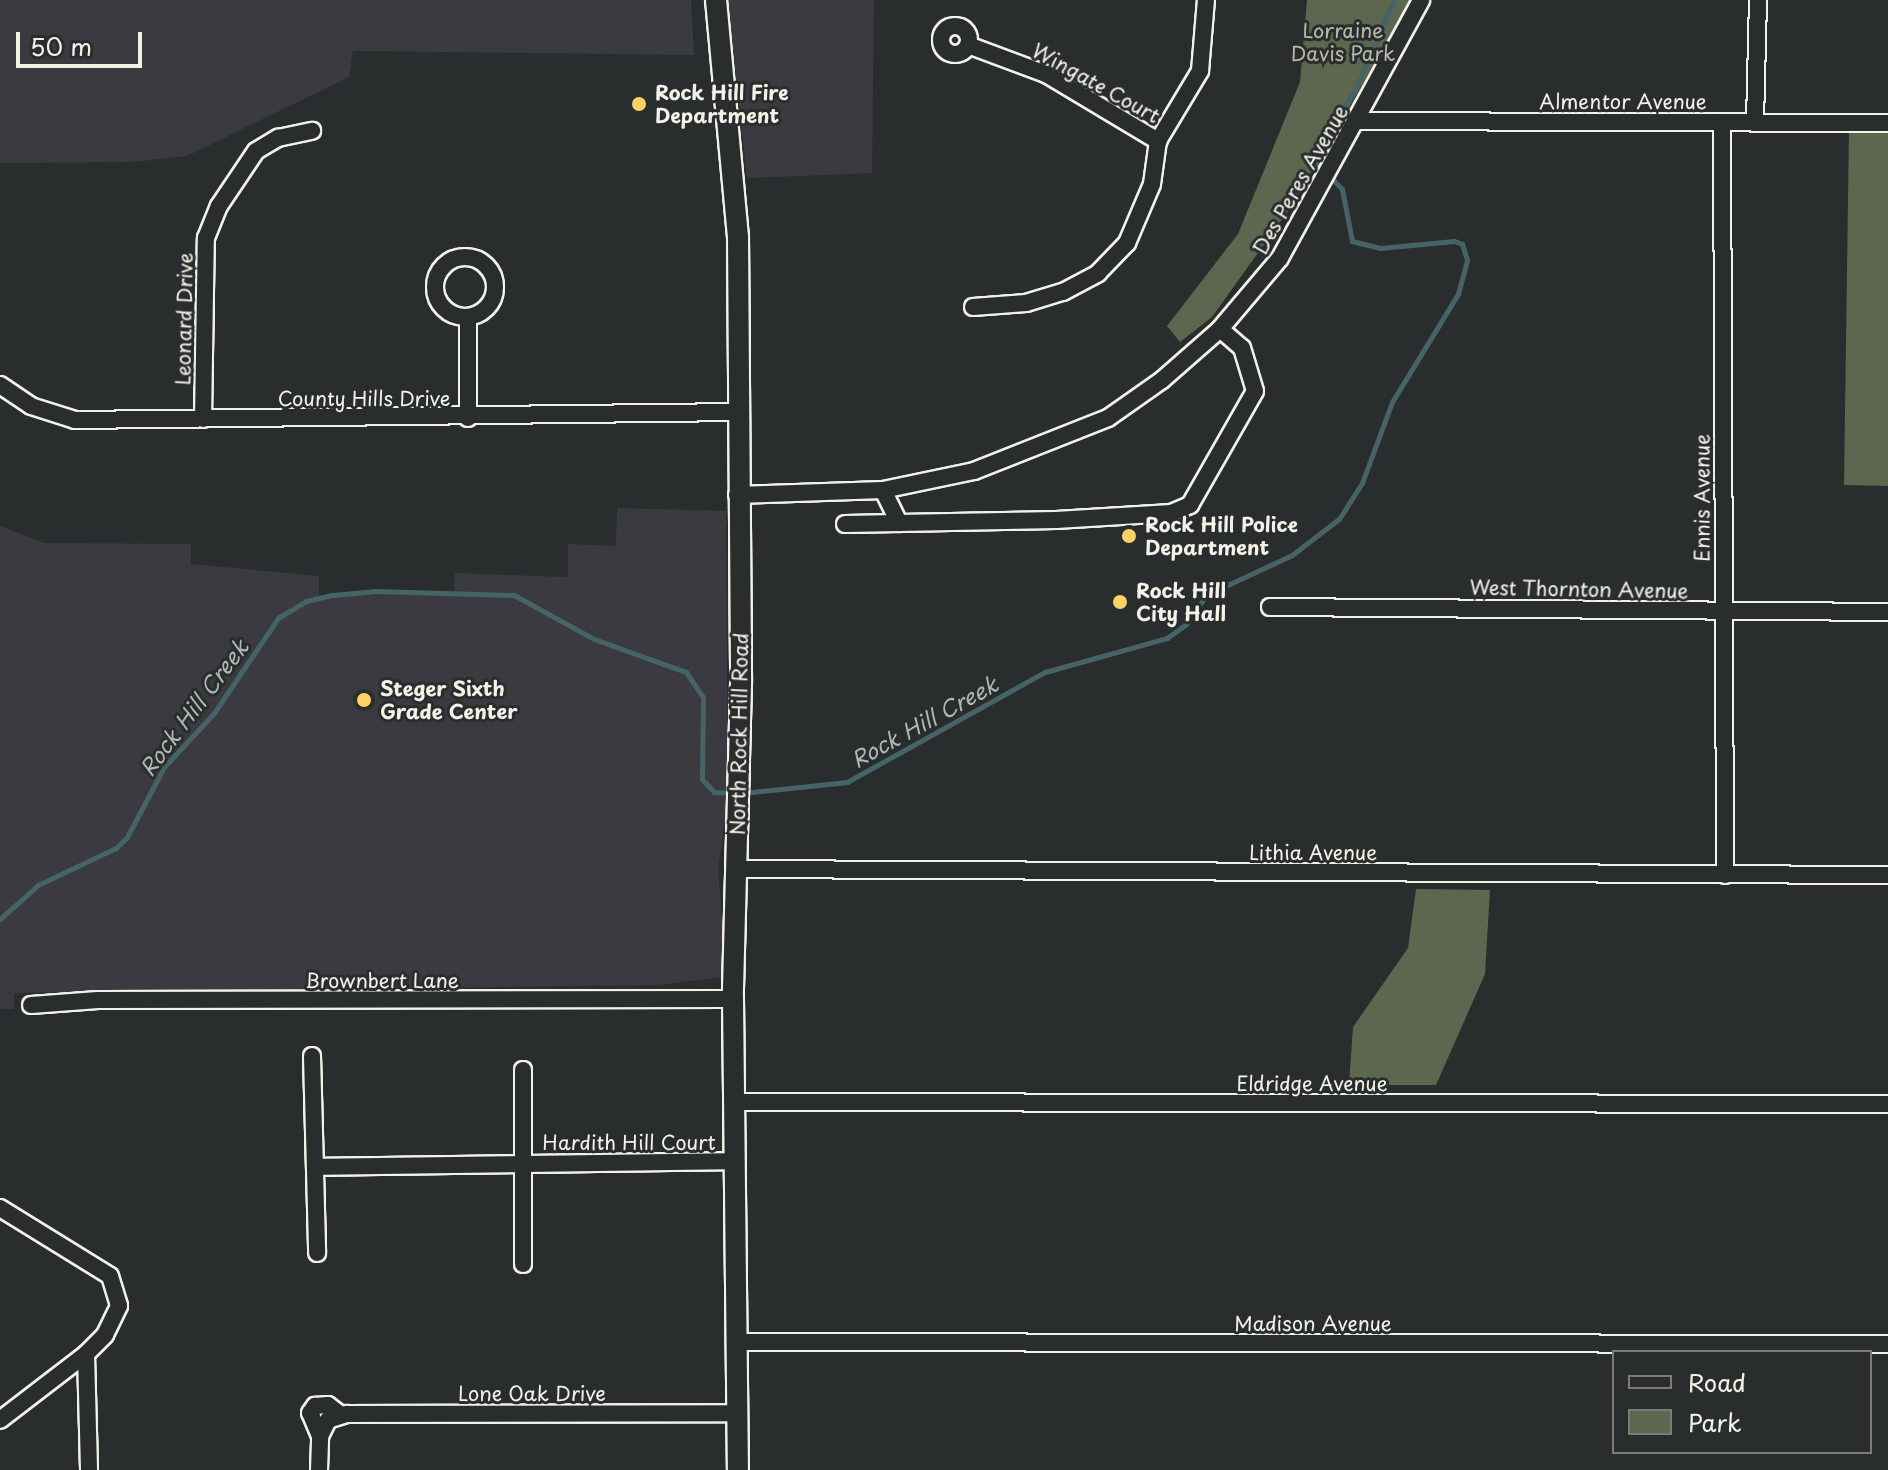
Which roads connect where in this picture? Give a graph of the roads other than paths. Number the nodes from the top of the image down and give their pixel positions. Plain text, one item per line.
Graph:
1 (716, 0) edge
2 (1206, 0) edge
3 (1421, 0) edge
4 (1758, 0) edge
5 (968, 45) dead end
6 (1358, 121) junction
7 (1722, 122) junction
8 (1755, 122) junction
9 (1888, 123) edge
10 (312, 131) dead end
11 (1158, 141) junction
12 (973, 307) dead end
13 (468, 317) dead end
14 (1220, 329) junction
15 (0, 385) edge
16 (737, 412) junction
17 (468, 418) junction
18 (203, 419) junction
19 (883, 490) junction
20 (737, 495) junction
21 (899, 523) junction
22 (845, 524) dead end
23 (1270, 607) dead end
24 (1722, 611) junction
25 (1888, 612) edge
26 (737, 869) junction
27 (1725, 875) junction
28 (1888, 875) edge
29 (733, 999) junction
30 (31, 1005) dead end
31 (312, 1056) dead end
32 (523, 1070) dead end
33 (736, 1102) junction
34 (1888, 1104) edge
35 (736, 1161) junction
36 (522, 1162) junction
37 (315, 1167) junction
38 (0, 1208) edge
39 (317, 1253) dead end
40 (523, 1264) dead end
41 (738, 1342) junction
42 (1888, 1344) edge
43 (86, 1354) junction
44 (737, 1413) junction
45 (0, 1420) edge
46 (89, 1470) edge
47 (319, 1470) edge
48 (738, 1470) edge

1 - 16 street, North Rock Hill Road
2 - 11 street
3 - 6 street, Des Peres Avenue
4 - 8 street
5 - 11 street, Wingate Court
6 - 7 street, Almentor Avenue
6 - 14 street, Des Peres Avenue
7 - 8 street, Almentor Avenue
7 - 24 street, Ennis Avenue
8 - 9 street, Almentor Avenue
10 - 18 street, Leonard Drive
11 - 12 street
13 - 17 street
14 - 19 street, Des Peres Avenue
14 - 21 street
15 - 18 street, County Hills Drive
16 - 17 street, County Hills Drive
16 - 20 street, North Rock Hill Road
17 - 18 street, County Hills Drive
19 - 20 street, Des Peres Avenue
19 - 21 street
20 - 26 street, North Rock Hill Road
21 - 22 street
23 - 24 street, West Thornton Avenue
24 - 25 street, West Thornton Avenue
24 - 27 street, Ennis Avenue
26 - 27 street, Lithia Avenue
26 - 29 street, North Rock Hill Road
27 - 28 street, Lithia Avenue
29 - 30 street, Brownbert Lane
29 - 33 street, North Rock Hill Road
31 - 37 street
32 - 36 street, Hardith Hill Court
33 - 34 street, Eldridge Avenue
33 - 35 street, North Rock Hill Road
35 - 36 street, Hardith Hill Court
35 - 41 street, North Rock Hill Road
36 - 37 street, Hardith Hill Court
36 - 40 street, Hardith Hill Court
37 - 39 street
38 - 43 street
41 - 42 street, Madison Avenue
41 - 44 street, North Rock Hill Road
43 - 45 street
43 - 46 street
44 - 47 street, Lone Oak Drive
44 - 48 street, North Rock Hill Road

